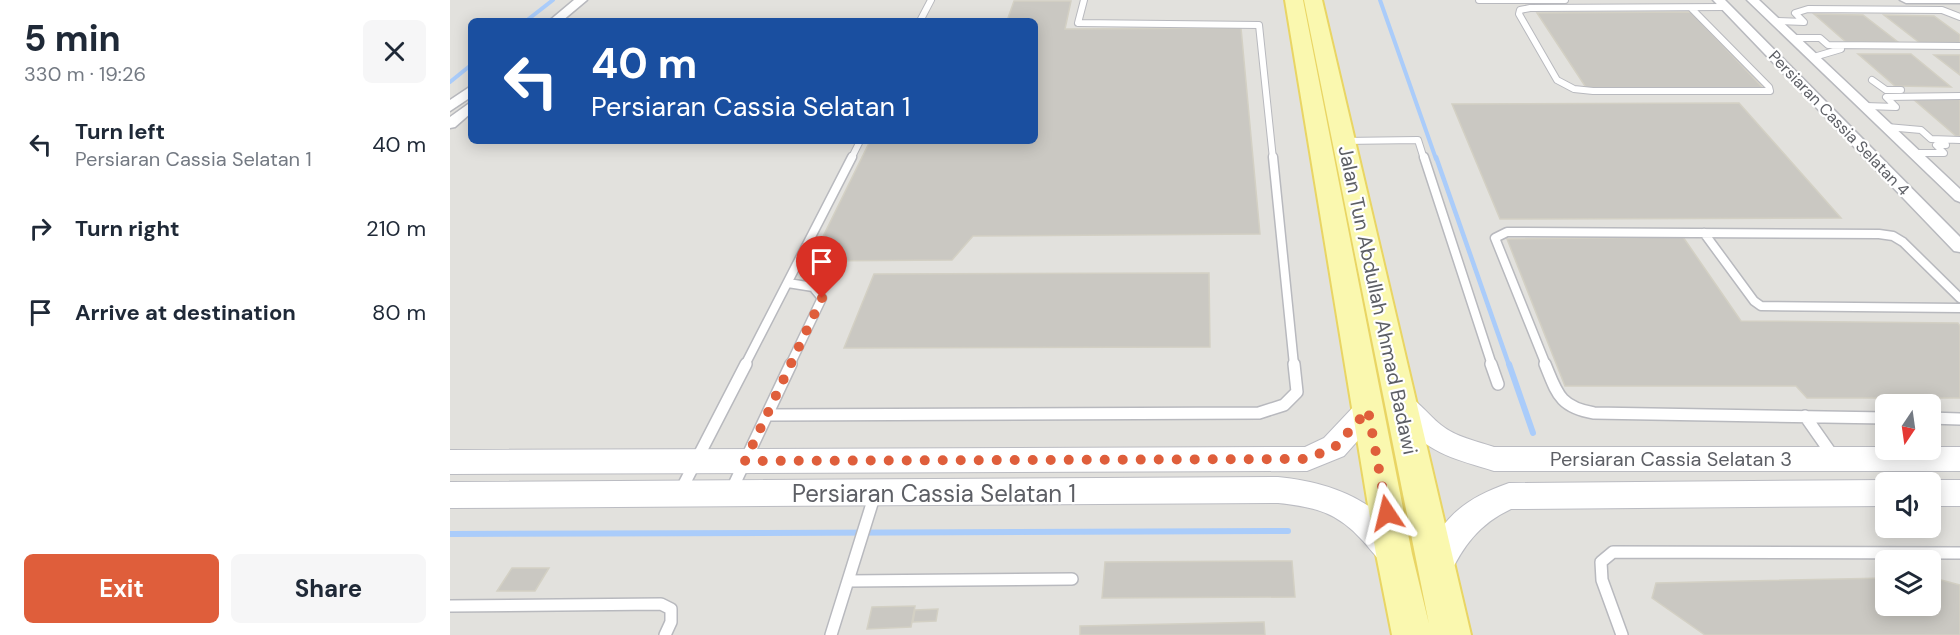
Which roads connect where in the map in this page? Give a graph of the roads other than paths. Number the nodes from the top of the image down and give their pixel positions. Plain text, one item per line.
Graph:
1 (931, 0) edge
2 (1084, 0) edge
3 (1294, 0) edge
4 (1313, 0) edge
5 (1479, 0) edge
6 (1565, 0) edge
7 (1754, 0) edge
8 (1906, 0) edge
9 (1959, 0) edge
10 (585, 4) edge
11 (1722, 4) edge
12 (1691, 8) junction
13 (1960, 16) edge
14 (560, 18) edge
15 (574, 18) edge
16 (922, 18) edge
17 (1776, 21) junction
18 (1793, 38) junction
19 (1960, 48) edge
20 (1814, 57) junction
21 (1872, 80) dead end
22 (468, 92) edge
23 (1960, 93) edge
24 (1865, 106) junction
25 (450, 107) edge
26 (468, 109) edge
27 (450, 124) edge
28 (1887, 127) junction
29 (1960, 140) edge
30 (1343, 141) junction
31 (858, 144) edge
32 (1960, 145) edge
33 (1915, 153) junction
34 (1957, 192) edge
35 (1704, 233) junction
36 (1960, 247) edge
37 (788, 284) junction
38 (1960, 298) edge
39 (1960, 308) edge
40 (1497, 384) dead end
41 (1400, 403) junction
42 (1368, 410) junction
43 (766, 415) junction
44 (1805, 416) junction
45 (1875, 418) edge
46 (1941, 418) edge
47 (1960, 419) edge
48 (1835, 458) junction
49 (1960, 459) edge
50 (745, 461) junction
51 (450, 462) edge
52 (696, 462) junction
53 (1875, 493) edge
54 (1941, 493) edge
55 (1960, 493) edge
56 (730, 494) junction
57 (450, 495) edge
58 (679, 495) junction
59 (872, 502) junction
60 (1960, 553) edge
61 (1394, 554) junction
62 (1436, 567) junction
63 (1072, 579) dead end
64 (848, 581) junction
65 (450, 606) edge
66 (665, 635) edge
67 (831, 635) edge
68 (1412, 635) edge
69 (1451, 635) edge
70 (1622, 635) edge

1 - 16 lane
2 - 43 lane
3 - 42 main road, Jalan Tun Abdullah Ahmad Badawi
4 - 30 main road, Jalan Tun Abdullah Ahmad Badawi
5 - 6 lane
7 - 17 street
8 - 9 street
10 - 14 street
10 - 15 street
11 - 12 lane
11 - 36 street, Persiaran Cassia Selatan 4
12 - 12 lane
13 - 17 lane
17 - 18 street
18 - 19 lane
18 - 20 street
19 - 20 lane
20 - 24 street
21 - 23 lane
22 - 25 street
23 - 24 lane
24 - 28 street
26 - 27 street
28 - 29 lane
28 - 33 street
30 - 40 lane
30 - 41 main road, Jalan Tun Abdullah Ahmad Badawi
31 - 37 lane
32 - 33 lane
33 - 34 street
35 - 38 lane
35 - 39 lane
35 - 44 lane
37 - 43 lane
37 - 52 lane
41 - 48 street, Persiaran Cassia Selatan 3
41 - 62 main road, Jalan Tun Abdullah Ahmad Badawi
42 - 50 street, Persiaran Cassia Selatan 1
42 - 61 main road, Jalan Tun Abdullah Ahmad Badawi
43 - 50 lane
44 - 45 lane
44 - 48 lane
46 - 47 lane
48 - 49 street, Persiaran Cassia Selatan 3
50 - 52 street, Persiaran Cassia Selatan 1
50 - 56 lane
51 - 52 street, Persiaran Cassia Selatan 1
52 - 58 lane
53 - 62 street, Persiaran Cassia Selatan 3
54 - 55 street
56 - 58 street, Persiaran Cassia Selatan 1
56 - 59 street, Persiaran Cassia Selatan 1
57 - 58 street, Persiaran Cassia Selatan 1
59 - 61 street, Persiaran Cassia Selatan 1
59 - 64 lane
60 - 70 lane
61 - 68 main road, Jalan Tun Abdullah Ahmad Badawi
62 - 69 main road, Jalan Tun Abdullah Ahmad Badawi
63 - 64 lane
64 - 67 lane
65 - 66 lane

